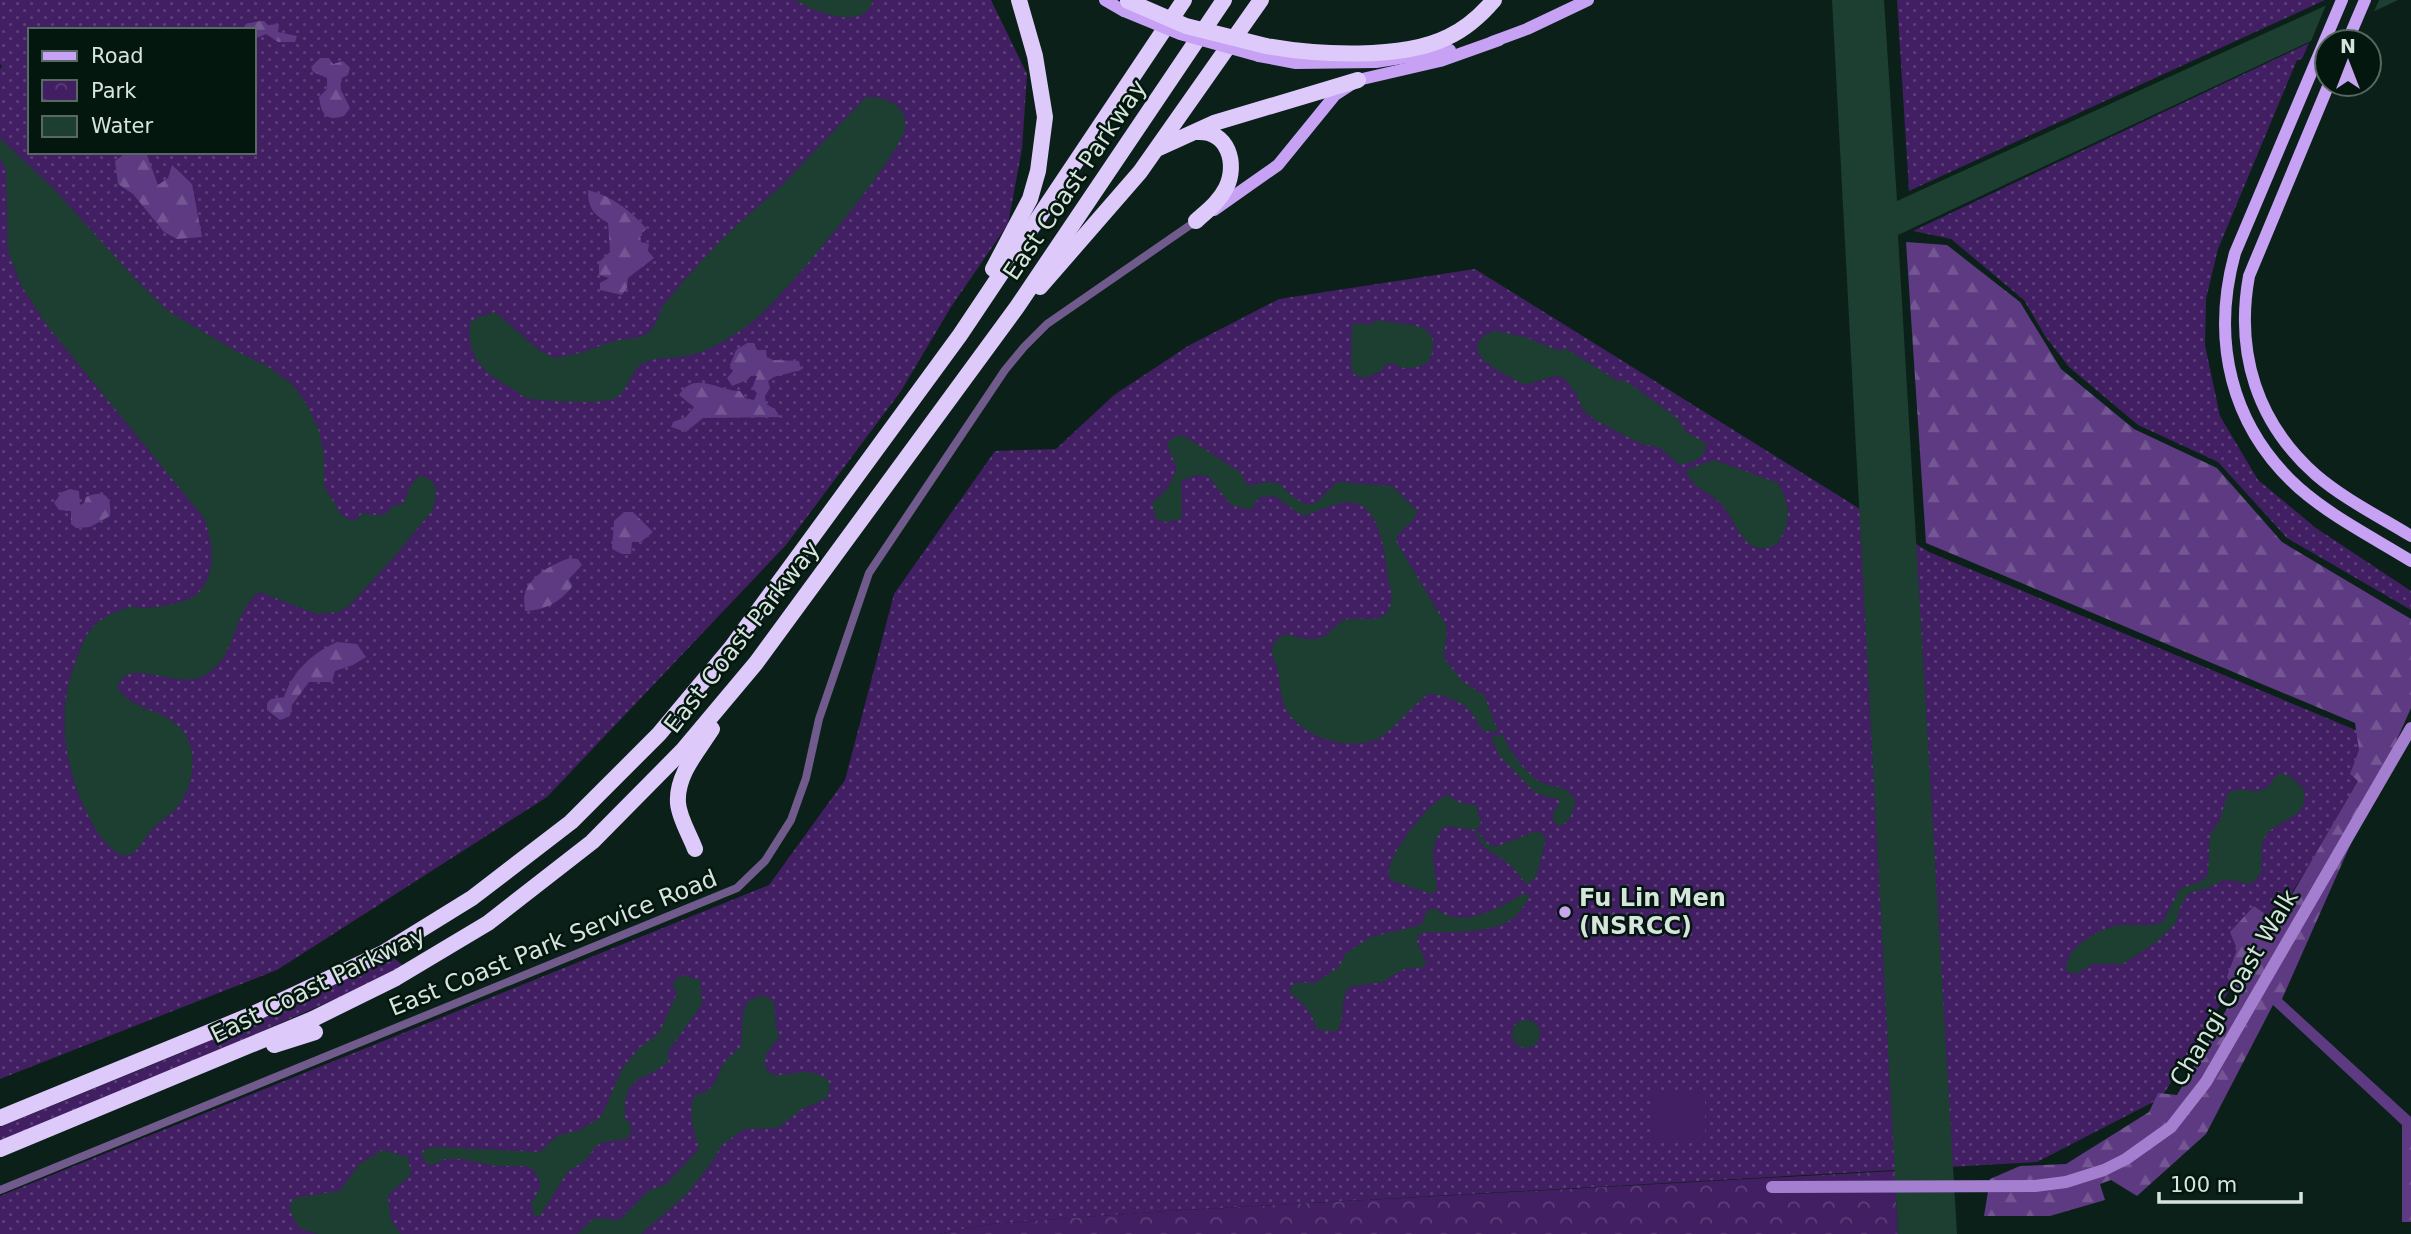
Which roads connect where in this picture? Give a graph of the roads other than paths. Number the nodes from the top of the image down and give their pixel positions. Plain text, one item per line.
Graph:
1 (1019, 0) edge
2 (1105, 0) edge
3 (1224, 0) edge
4 (1261, 0) edge
5 (1494, 0) edge
6 (1588, 0) edge
7 (2342, 0) edge
8 (2365, 0) edge
9 (1126, 4) edge
10 (1179, 4) edge
11 (2353, 28) edge
12 (1499, 40) junction
13 (1263, 51) junction
14 (1358, 80) junction
15 (2323, 98) edge
16 (1188, 133) junction
17 (1156, 150) junction
18 (1196, 222) junction
19 (981, 304) junction
20 (1017, 307) junction
21 (2411, 536) edge
22 (2411, 561) edge
23 (756, 663) junction
24 (2411, 728) edge
25 (695, 849) dead end
26 (315, 1032) dead end
27 (198, 1068) junction
28 (0, 1118) edge
29 (0, 1149) edge
30 (1772, 1187) dead end
31 (0, 1190) edge

1 - 19 highway
2 - 9 main road
3 - 20 highway, East Coast Parkway
4 - 17 highway
5 - 13 highway
6 - 12 main road
7 - 22 main road
8 - 11 main road
9 - 13 highway, bridge
10 - 19 highway, East Coast Parkway
12 - 13 main road
12 - 14 main road
14 - 16 highway
14 - 18 main road
15 - 21 main road
16 - 17 highway
16 - 18 highway
17 - 20 highway
18 - 31 street, East Coast Park Service Road
19 - 28 highway, East Coast Parkway
20 - 23 highway, East Coast Parkway
23 - 25 highway
23 - 27 highway, East Coast Parkway
24 - 30 street, Changi Coast Walk
26 - 27 highway
27 - 29 highway, East Coast Parkway

